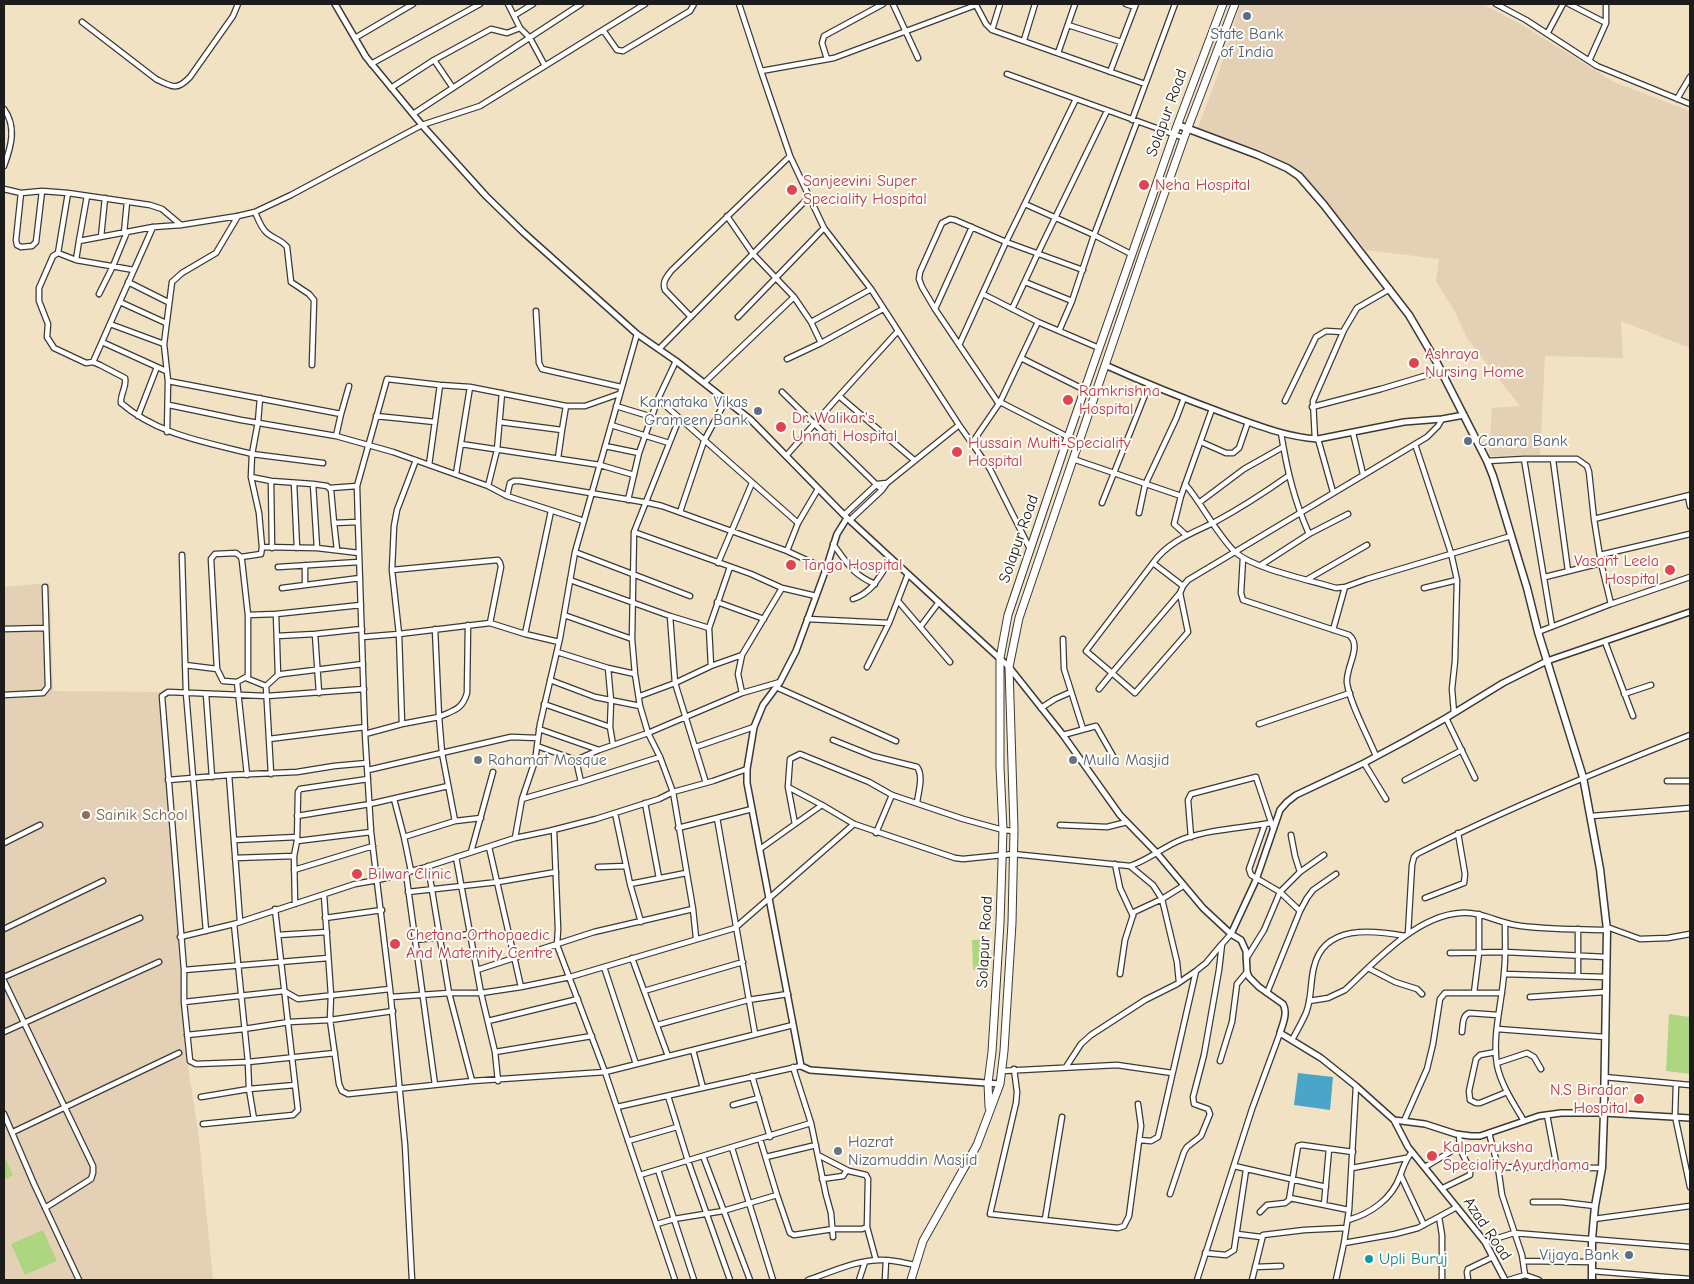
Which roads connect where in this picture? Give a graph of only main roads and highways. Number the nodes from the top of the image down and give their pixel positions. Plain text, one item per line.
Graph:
1 (1223, 4) edge
2 (1235, 4) edge
3 (1178, 125) junction
4 (1188, 129) junction
5 (990, 1110) junction
6 (911, 1280) edge
7 (1592, 1280) edge

1 - 3 main road, Solapur Road
2 - 4 main road, Solapur Road
3 - 4 main road
3 - 5 main road, Solapur Road
4 - 5 main road, Solapur Road
4 - 7 main road
5 - 6 main road, Solapur Road

